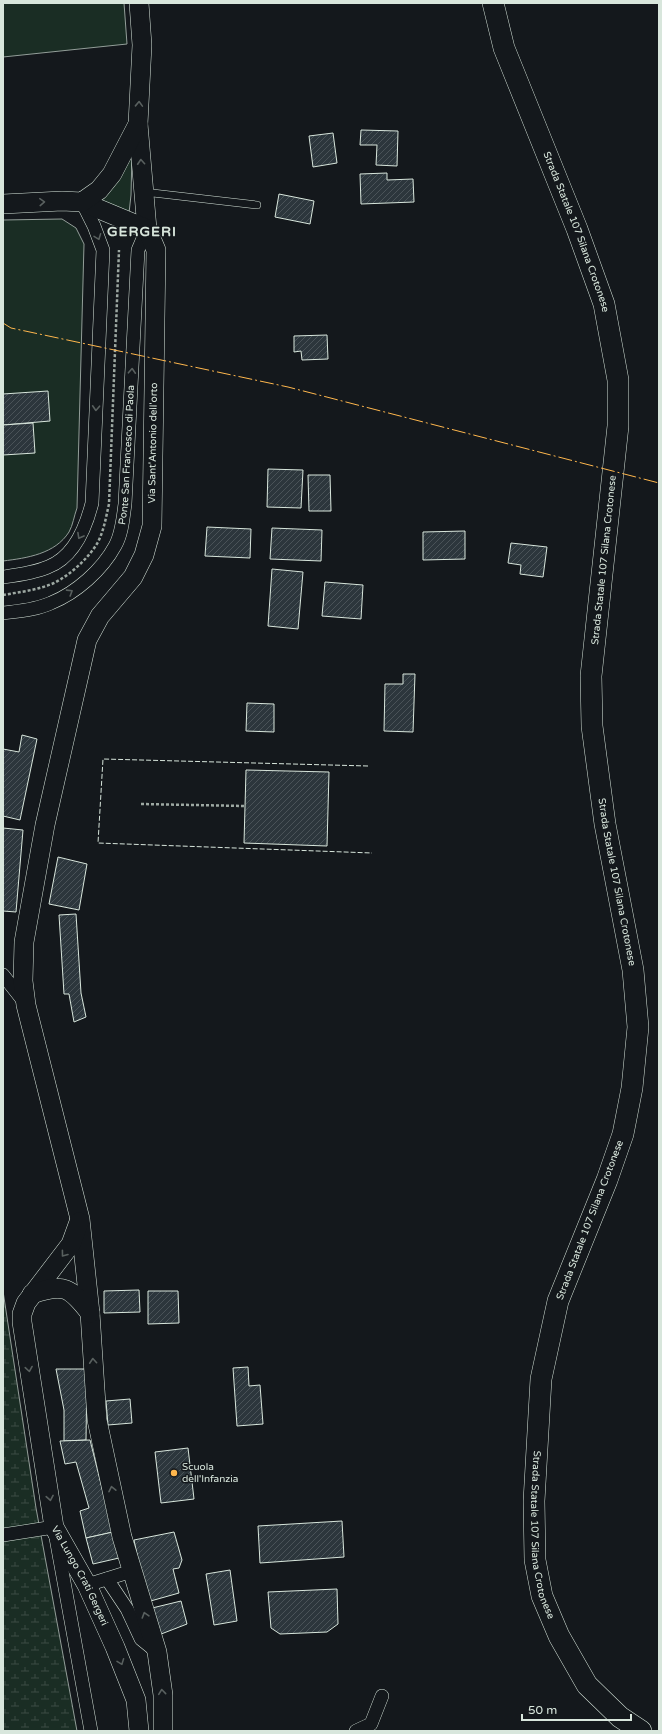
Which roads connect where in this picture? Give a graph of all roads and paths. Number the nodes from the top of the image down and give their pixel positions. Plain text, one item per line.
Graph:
1 (139, 3) edge
2 (493, 3) edge
3 (138, 124) junction
4 (144, 192) junction
5 (82, 202) junction
6 (3, 204) edge
7 (257, 205) dead end
8 (147, 229) junction
9 (3, 577) edge
10 (32, 590) dead end
11 (3, 595) edge
12 (3, 613) edge
13 (141, 804) dead end
14 (245, 806) dead end
15 (3, 975) edge
16 (26, 1005) junction
17 (80, 1219) junction
18 (32, 1294) junction
19 (90, 1313) junction
20 (54, 1526) junction
21 (3, 1535) edge
22 (132, 1571) junction
23 (107, 1579) junction
24 (86, 1585) junction
25 (157, 1652) junction
26 (382, 1696) dead end
27 (91, 1731) edge
28 (139, 1731) edge
29 (163, 1731) edge
30 (356, 1731) edge
31 (641, 1731) edge

3 -> 1 street
2 - 31 main road, Strada Statale 107 Silana Crotonese
4 -> 3 street
3 - 5 street
4 - 7 lane
4 - 8 street
6 -> 5 street
5 - 8 street
5 -> 9 street
12 -> 8 street, Ponte San Francesco di Paola
8 - 16 street, Via Sant'Antonio dell'orto
10 - 11 path
13 - 14 path
15 - 16 street
16 - 17 street, Via Sant'Antonio dell'orto
17 -> 18 street
17 - 19 street, Via Sant'Antonio dell'orto
18 - 19 street
18 -> 20 street
22 -> 19 street, Via Sant'Antonio dell'orto
20 - 21 street
20 - 24 street, Via Lungo Crati Gergeri
20 - 27 street, Via Lungo Crati Gergeri
22 - 23 street
25 -> 22 street, Via Sant'Antonio dell'orto
23 - 24 street
23 - 25 street
24 -> 28 street, Via Lungo Crati Gergeri
29 -> 25 street, Via Sant'Antonio dell'orto
26 - 30 street

